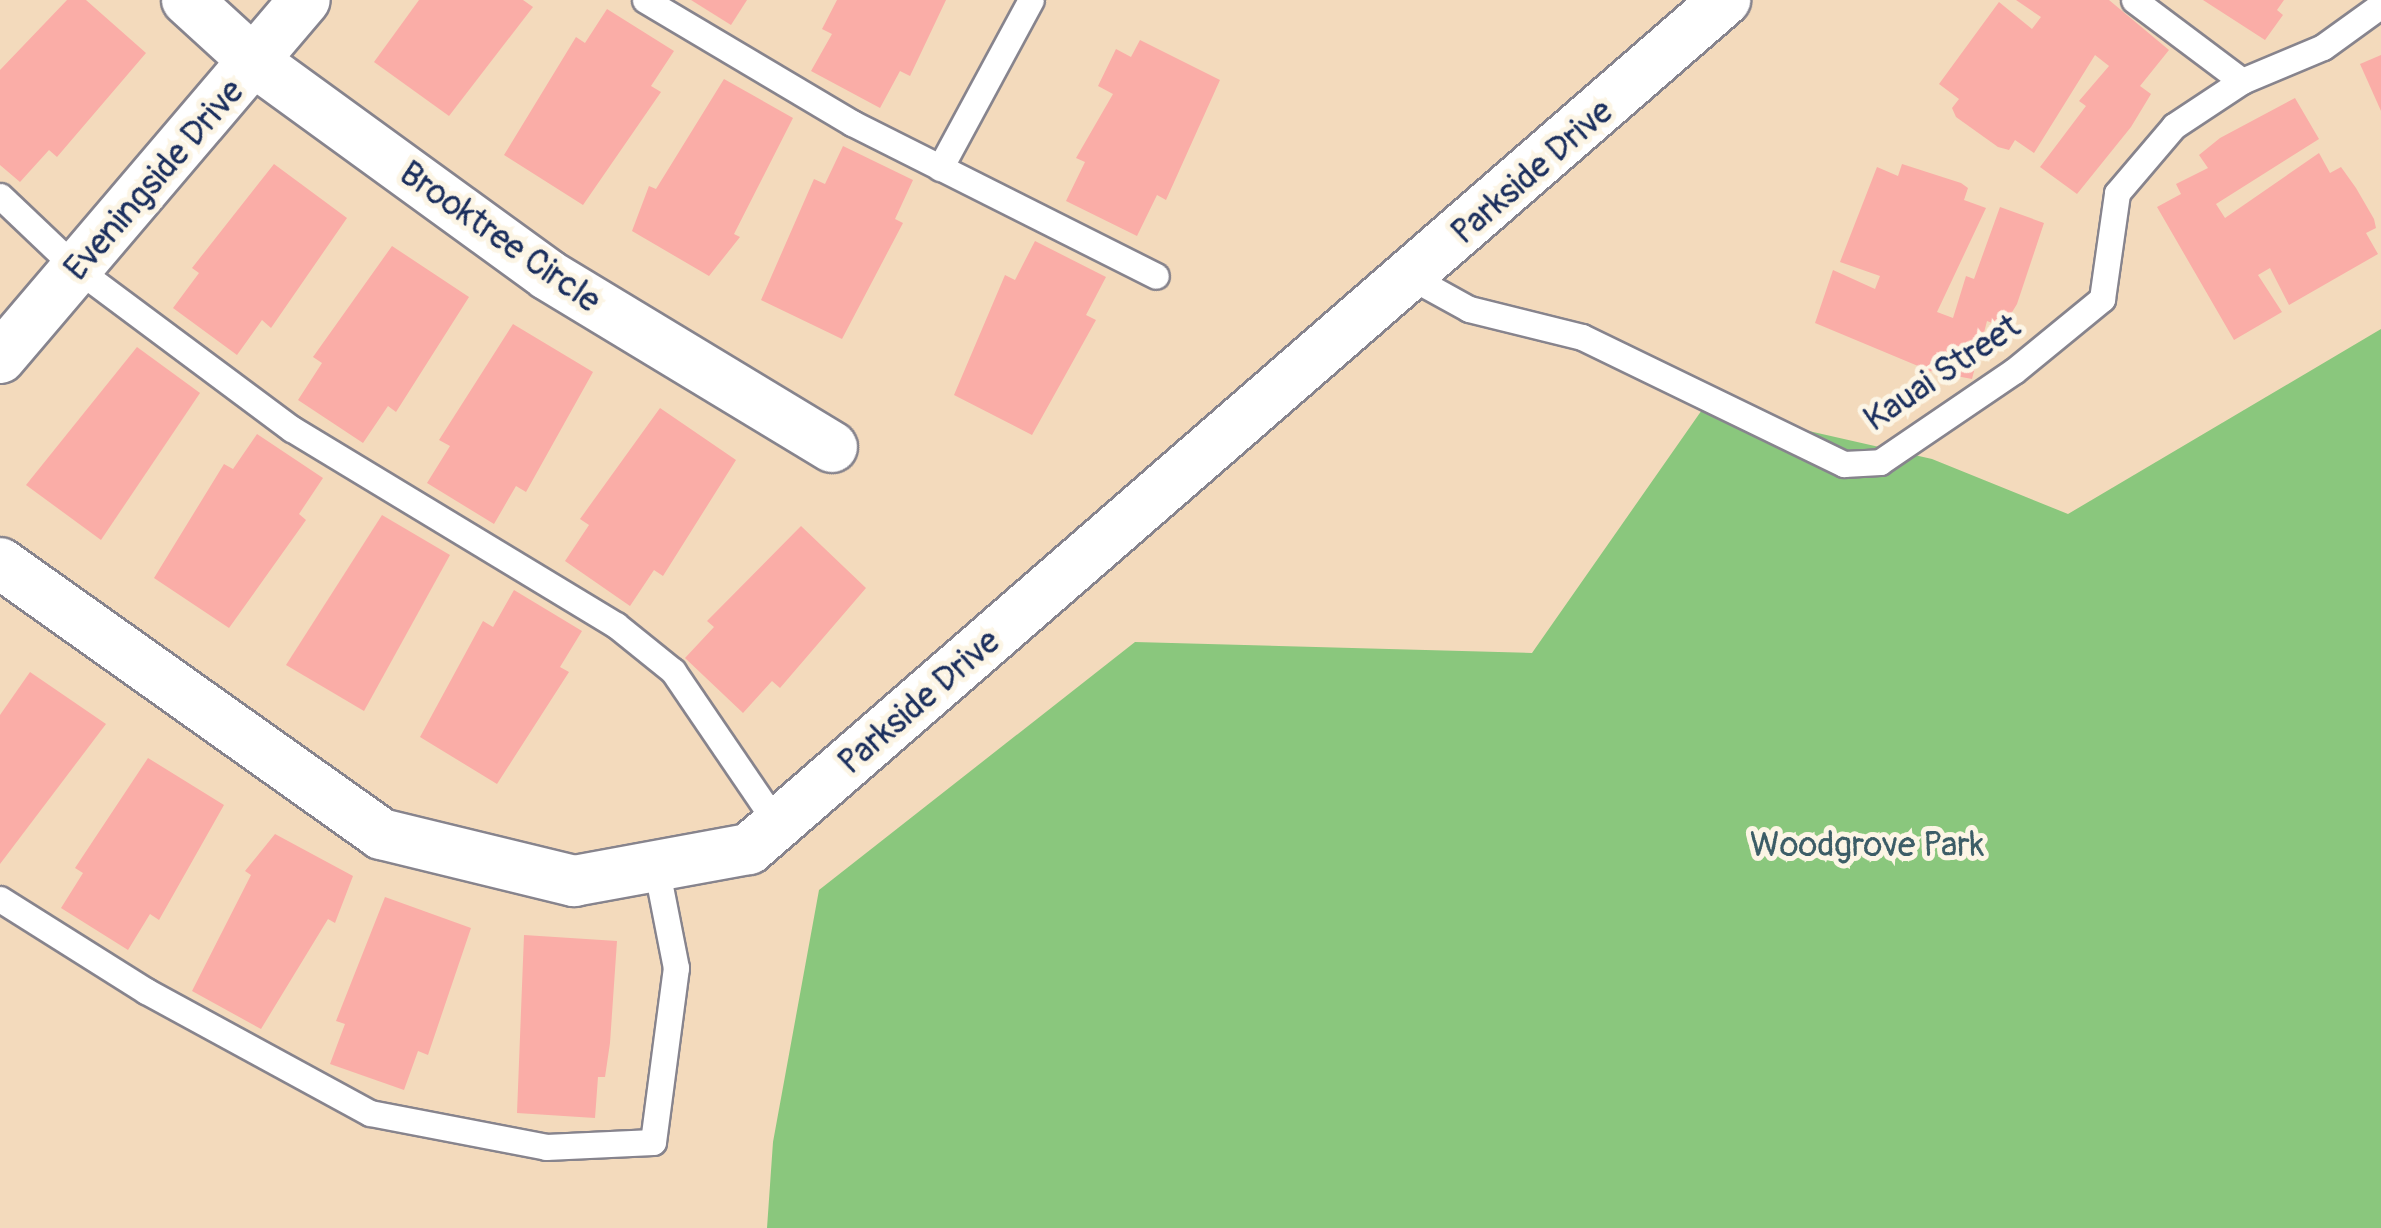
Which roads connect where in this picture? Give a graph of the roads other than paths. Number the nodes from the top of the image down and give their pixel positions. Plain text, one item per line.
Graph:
1 (187, 0) edge
2 (305, 0) edge
3 (645, 0) edge
4 (1032, 0) edge
5 (1725, 0) edge
6 (2134, 0) edge
7 (2381, 5) edge
8 (255, 62) junction
9 (2242, 80) junction
10 (940, 168) junction
11 (0, 196) edge
12 (77, 270) junction
13 (1156, 276) dead end
14 (1412, 276) junction
15 (0, 358) edge
16 (832, 447) dead end
17 (0, 563) edge
18 (777, 824) junction
19 (656, 866) junction
20 (0, 899) edge

1 - 8 street, Brooktree Circle
2 - 8 street, Eveningside Drive
3 - 10 lane
4 - 10 lane
5 - 14 street, Parkside Drive
6 - 9 lane
7 - 9 lane, Kauai Street
8 - 12 street, Eveningside Drive
8 - 16 street, Brooktree Circle
9 - 14 lane, Kauai Street
10 - 13 lane
11 - 12 lane
12 - 15 street, Eveningside Drive
12 - 18 lane
14 - 18 street, Parkside Drive
17 - 19 street, Parkside Drive
18 - 19 street, Parkside Drive
19 - 20 lane

